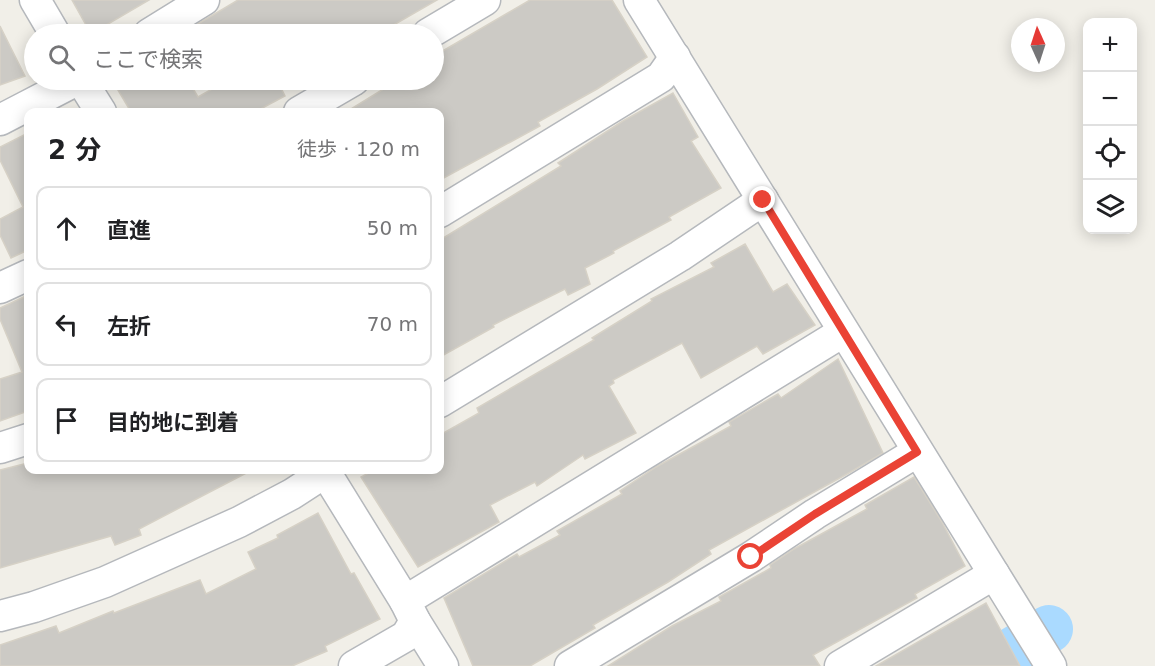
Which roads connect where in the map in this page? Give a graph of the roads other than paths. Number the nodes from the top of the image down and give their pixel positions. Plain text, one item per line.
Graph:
1 (35, 0) edge
2 (204, 0) edge
3 (484, 0) edge
4 (639, 0) edge
5 (49, 24) edge
6 (165, 24) edge
7 (444, 24) edge
8 (675, 57) junction
9 (59, 90) edge
10 (86, 90) edge
11 (337, 90) edge
12 (98, 108) edge
13 (307, 108) edge
14 (0, 120) edge
15 (763, 200) junction
16 (444, 210) edge
17 (24, 277) edge
18 (0, 288) edge
19 (843, 332) junction
20 (444, 400) edge
21 (24, 440) edge
22 (0, 448) edge
23 (917, 452) junction
24 (320, 474) edge
25 (328, 474) edge
26 (994, 574) junction
27 (410, 611) junction
28 (0, 616) edge
29 (1038, 646) edge
30 (354, 666) edge
31 (443, 666) edge
32 (570, 666) edge
33 (840, 666) edge

1 - 5 street
2 - 6 street
3 - 7 street
4 - 8 street
8 - 15 street
8 - 16 street
9 - 14 street
10 - 12 street
11 - 13 street
15 - 19 street
15 - 20 street
17 - 18 street
19 - 23 street
19 - 27 street
21 - 22 street
23 - 26 street
23 - 32 street
24 - 28 street
25 - 27 street
26 - 29 street
26 - 33 street
27 - 30 street
27 - 31 street

